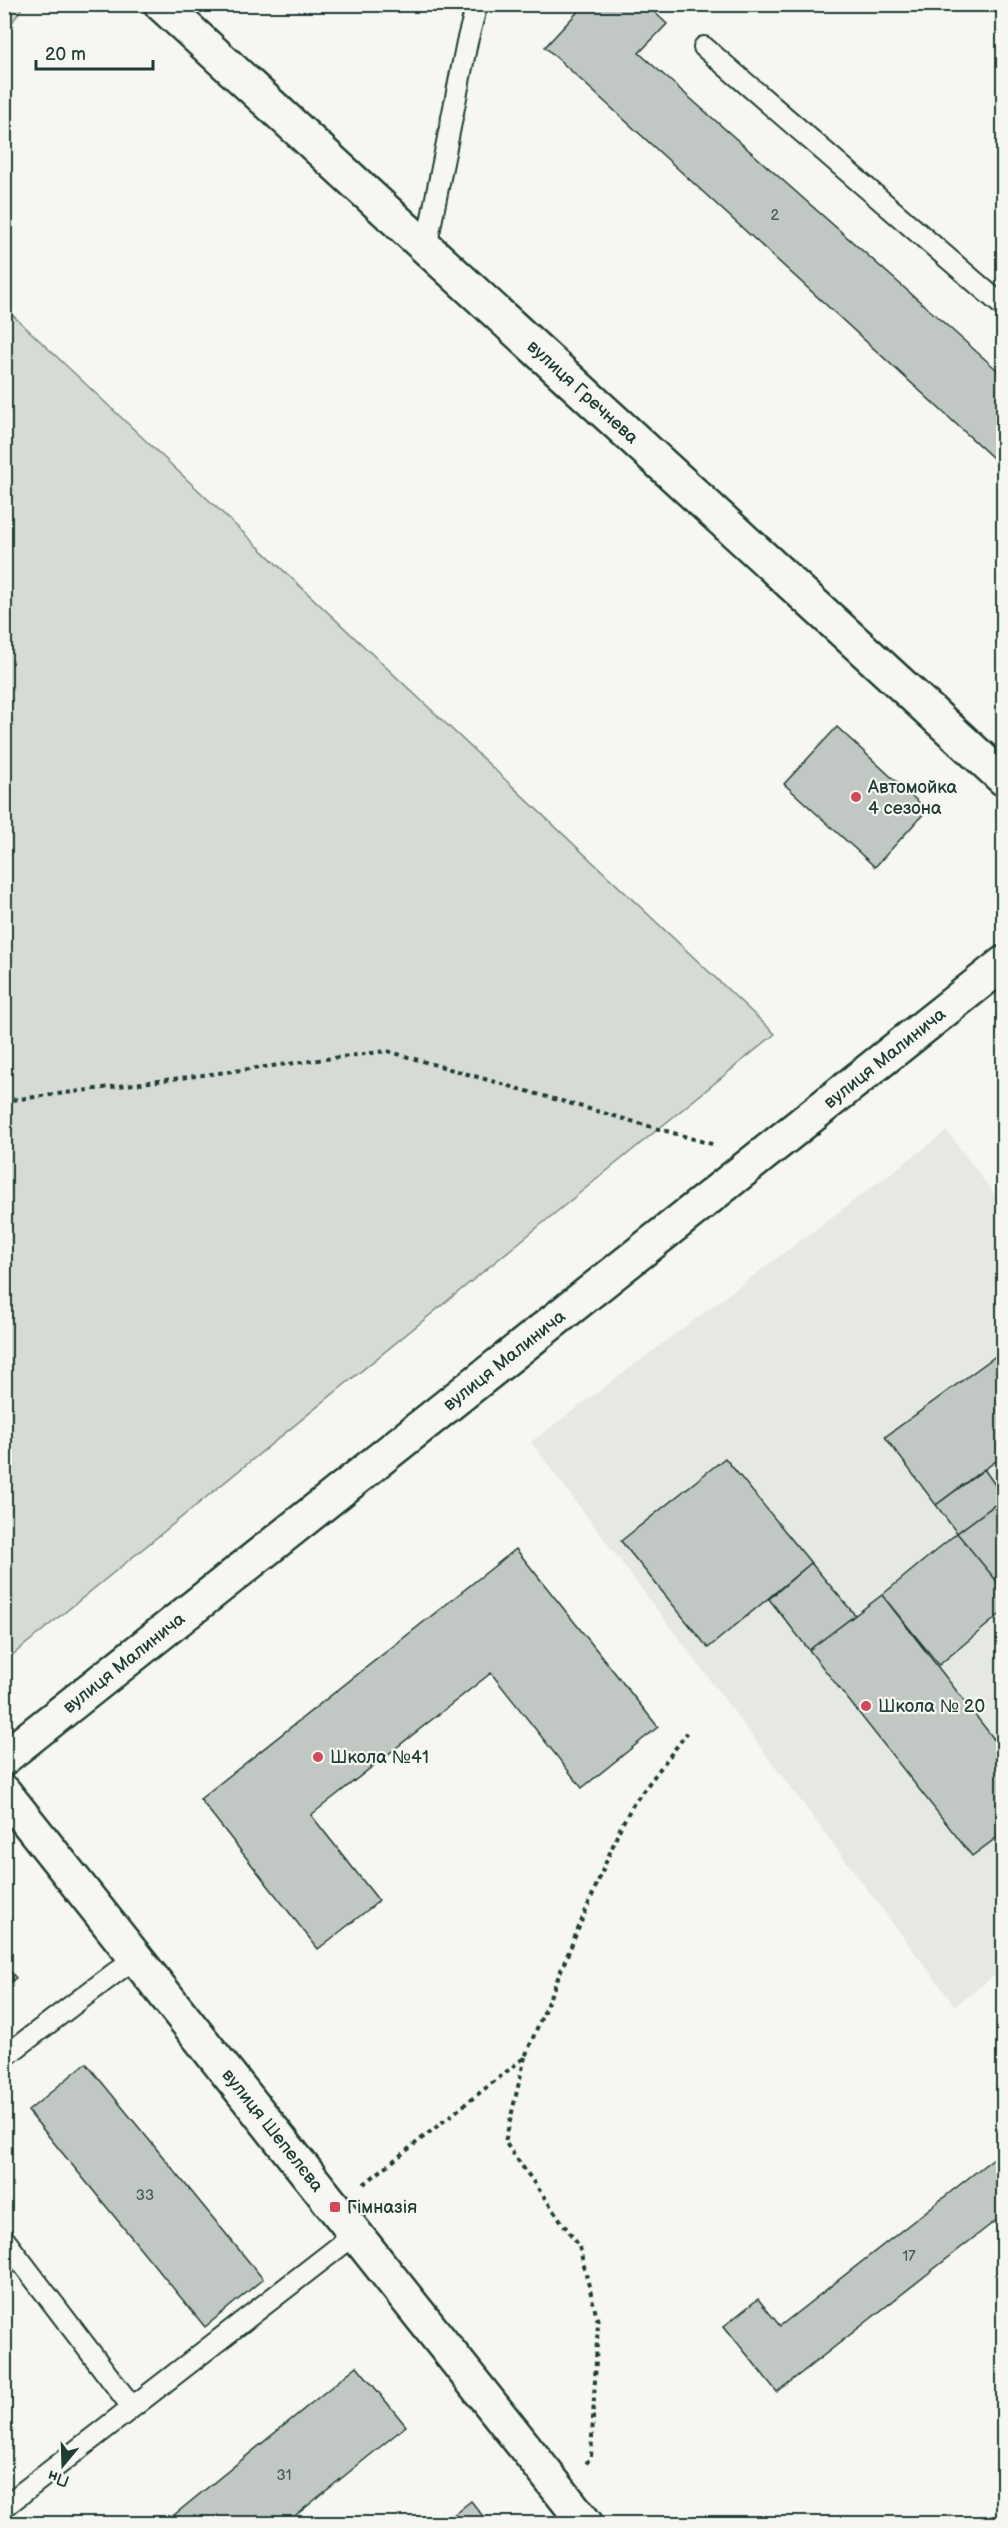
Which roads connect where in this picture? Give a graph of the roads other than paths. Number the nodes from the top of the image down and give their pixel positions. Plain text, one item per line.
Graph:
1 (161, 4) edge
2 (477, 4) edge
3 (704, 47) dead end
4 (426, 248) junction
5 (1004, 307) edge
6 (1004, 779) edge
7 (1004, 963) edge
8 (4, 1758) edge
9 (4, 1792) edge
10 (136, 1957) junction
11 (4, 2057) edge
12 (354, 2235) junction
13 (4, 2239) edge
14 (132, 2407) junction
15 (4, 2507) edge
16 (586, 2523) edge

1 - 4 street, вулиця Гречнева
2 - 4 lane
3 - 5 lane
4 - 6 street, вулиця Гречнева
7 - 8 street, вулиця Малинича
9 - 10 street, вулиця Шепелєва
10 - 11 lane
10 - 12 street, вулиця Шепелєва
12 - 14 lane
12 - 16 street, вулиця Шепелєва
13 - 14 lane
14 - 15 lane

